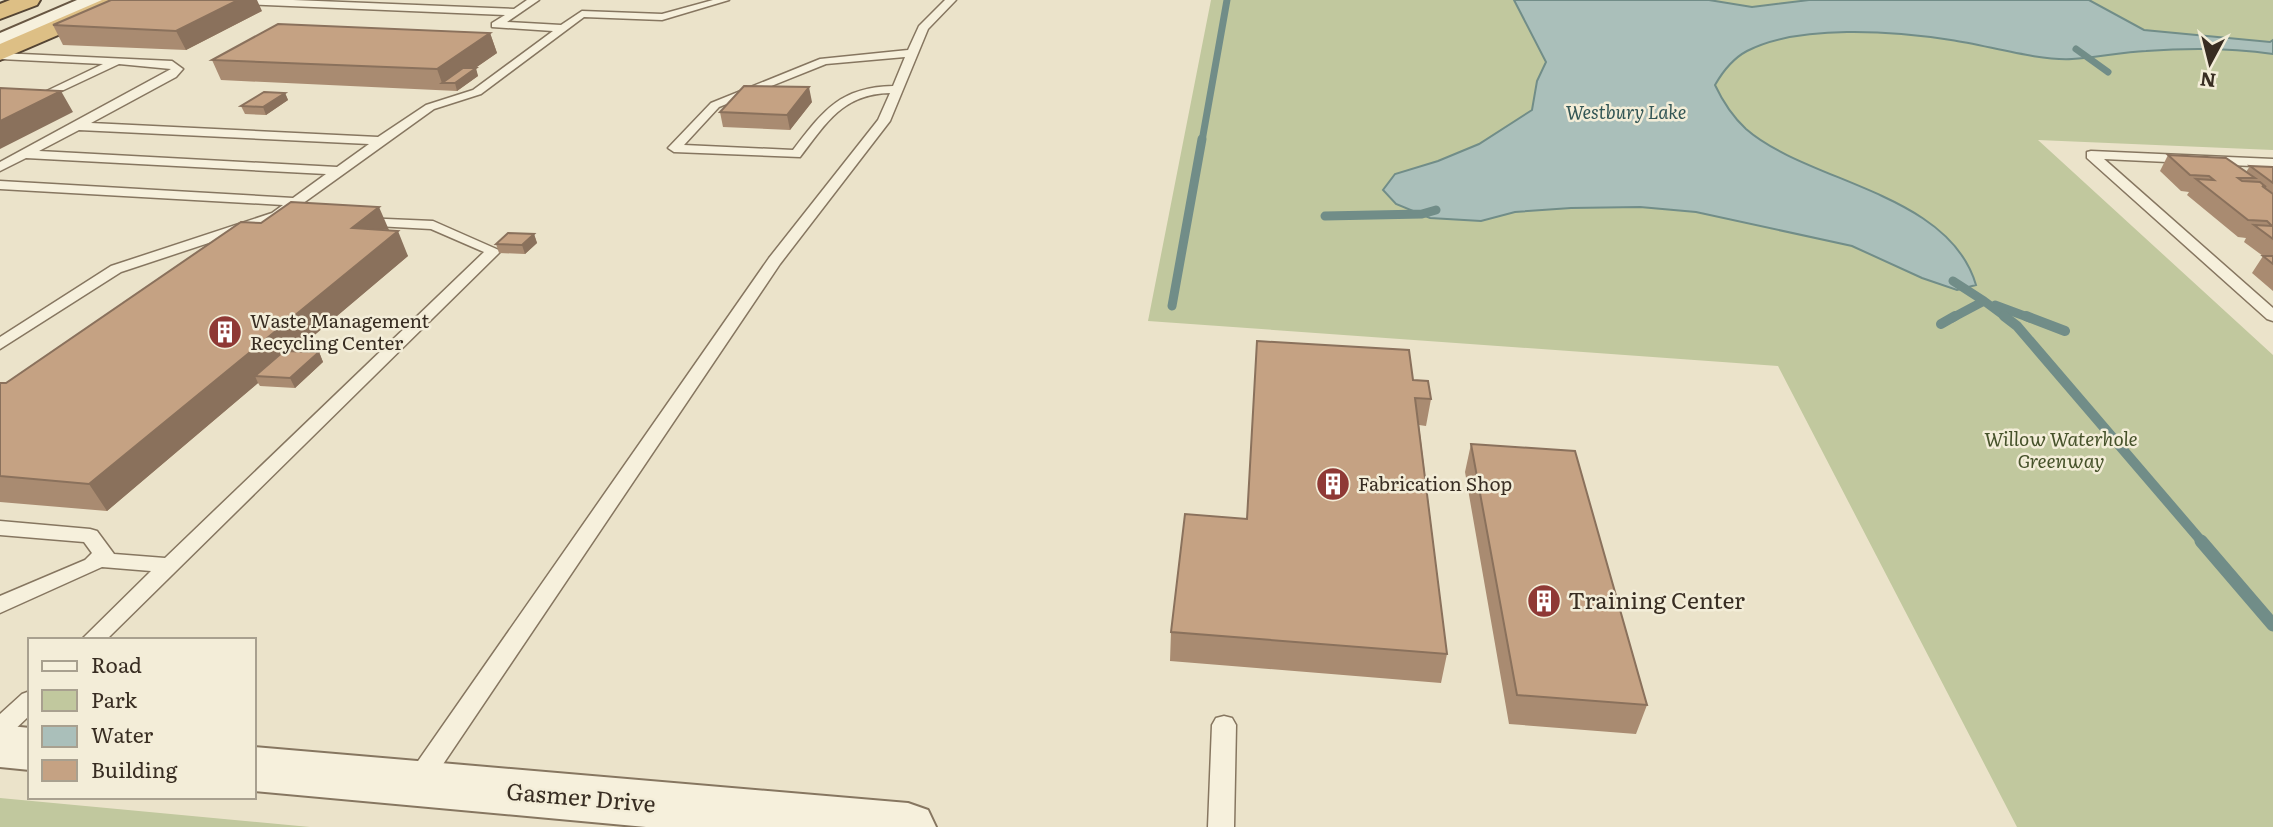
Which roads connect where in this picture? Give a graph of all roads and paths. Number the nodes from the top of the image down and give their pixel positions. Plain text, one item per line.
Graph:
1 (29, 0) edge
2 (54, 0) edge
3 (95, 0) edge
4 (120, 0) edge
5 (221, 0) edge
6 (601, 0) edge
7 (723, 0) edge
8 (951, 0) edge
9 (322, 2) edge
10 (521, 3) edge
11 (0, 12) edge
12 (582, 14) junction
13 (0, 23) edge
14 (563, 28) junction
15 (0, 41) edge
16 (140, 48) edge
17 (912, 53) junction
18 (0, 54) edge
19 (116, 61) junction
20 (898, 89) junction
21 (28, 104) edge
22 (79, 125) junction
23 (381, 141) junction
24 (24, 154) junction
25 (2273, 163) edge
26 (0, 167) edge
27 (339, 171) junction
28 (0, 185) edge
29 (296, 202) junction
30 (274, 218) junction
31 (300, 219) edge
32 (340, 220) edge
33 (2273, 316) edge
34 (0, 344) edge
35 (0, 528) edge
36 (98, 560) junction
37 (170, 565) junction
38 (0, 605) edge
39 (94, 638) edge
40 (28, 702) edge
41 (1224, 725) dead end
42 (0, 729) edge
43 (0, 746) edge
44 (28, 749) edge
45 (256, 769) edge
46 (416, 784) junction
47 (908, 827) edge
48 (1221, 827) edge

1 - 11 highway
2 - 13 street
3 - 15 street
4 - 18 highway
5 - 9 lane
6 - 12 lane
7 - 12 lane
8 - 17 lane
9 - 10 lane
10 - 14 lane
12 - 14 lane
14 - 23 lane
16 - 19 lane
17 - 20 lane
17 - 20 lane
18 - 19 lane
19 - 21 lane
19 - 22 lane
20 - 46 lane
22 - 23 lane
22 - 24 lane
23 - 27 lane
24 - 26 lane
24 - 27 lane
25 - 33 lane
27 - 29 lane
28 - 29 lane
29 - 30 lane
30 - 31 lane
30 - 34 lane
32 - 37 lane
35 - 36 lane
36 - 37 lane
36 - 38 lane
37 - 39 lane
40 - 42 lane
41 - 48 lane
43 - 44 street
45 - 46 street, Gasmer Drive
46 - 47 street, Gasmer Drive

